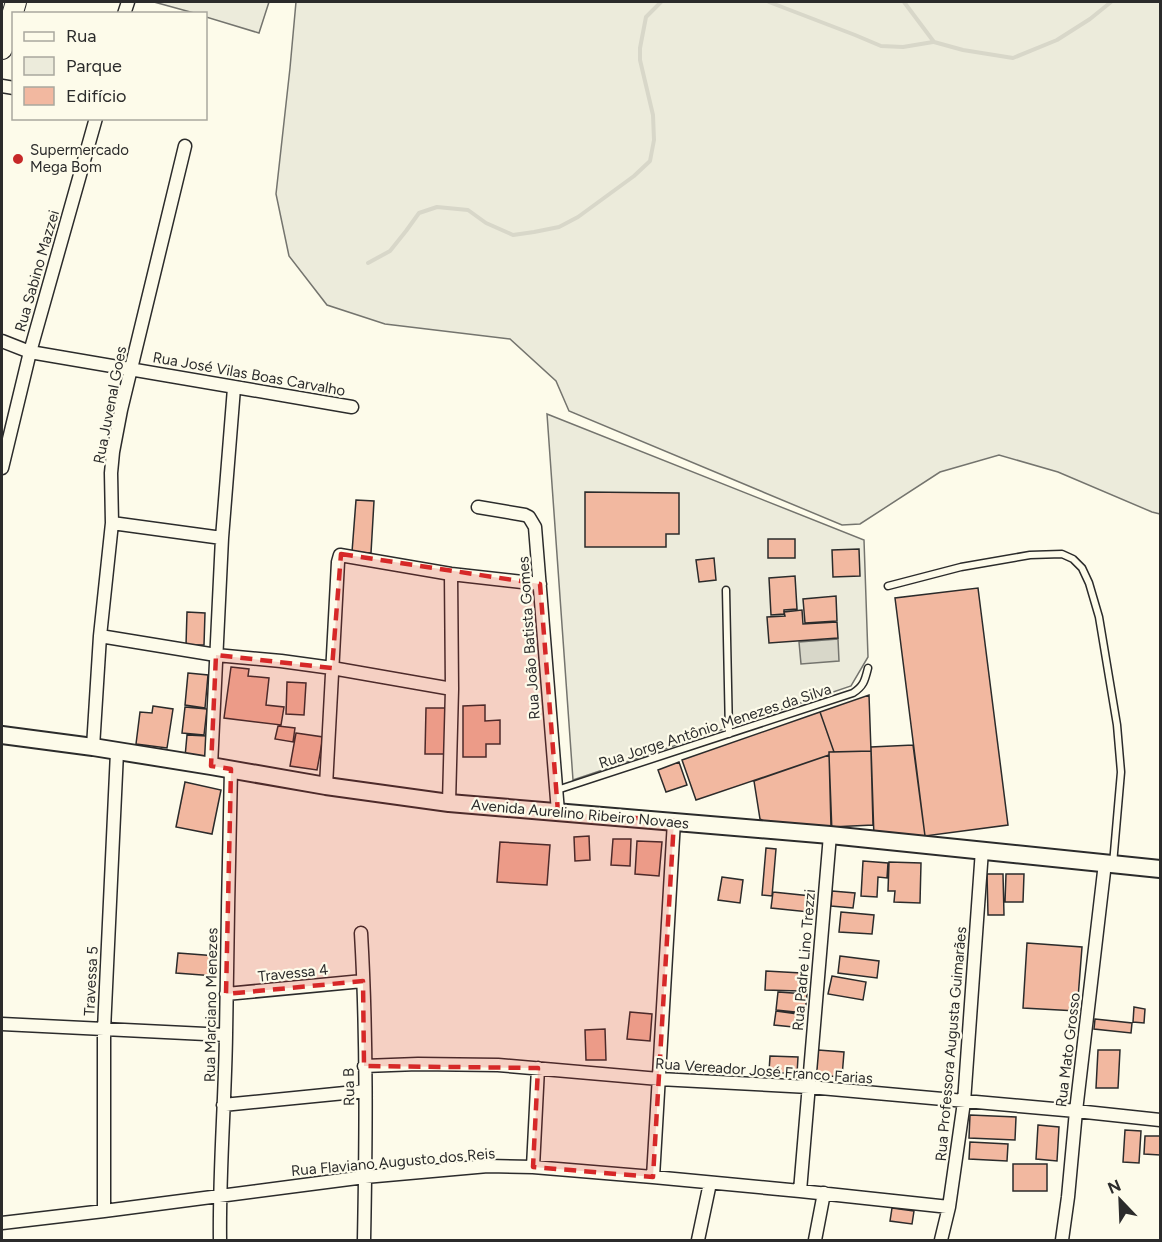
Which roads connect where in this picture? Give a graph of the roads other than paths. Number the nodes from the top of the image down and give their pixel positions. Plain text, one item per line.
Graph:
1 (12, 15) edge
2 (2, 49) edge
3 (95, 120) edge
4 (185, 146) dead end
5 (2, 341) edge
6 (30, 352) junction
7 (131, 369) junction
8 (234, 388) junction
9 (352, 407) dead end
10 (2, 468) edge
11 (478, 507) dead end
12 (112, 524) junction
13 (222, 538) junction
14 (451, 574) junction
15 (540, 584) junction
16 (888, 586) dead end
17 (726, 590) dead end
18 (100, 636) junction
19 (216, 655) junction
20 (332, 668) junction
21 (868, 668) dead end
22 (452, 689) junction
23 (729, 734) junction
24 (2, 735) edge
25 (93, 747) junction
26 (117, 752) junction
27 (211, 765) junction
28 (231, 770) junction
29 (326, 786) junction
30 (556, 791) junction
31 (449, 803) junction
32 (558, 812) junction
33 (674, 821) junction
34 (830, 835) junction
35 (982, 850) junction
36 (1109, 863) junction
37 (1161, 869) edge
38 (361, 933) dead end
39 (363, 981) junction
40 (226, 994) junction
41 (2, 1024) edge
42 (104, 1030) junction
43 (226, 1035) junction
44 (364, 1066) junction
45 (538, 1068) junction
46 (659, 1079) junction
47 (809, 1087) junction
48 (364, 1091) junction
49 (964, 1102) junction
50 (223, 1105) junction
51 (1076, 1111) junction
52 (1161, 1120) edge
53 (533, 1167) junction
54 (365, 1177) junction
55 (653, 1177) junction
56 (710, 1183) junction
57 (800, 1191) junction
58 (824, 1193) junction
59 (219, 1195) junction
60 (949, 1207) junction
61 (104, 1211) junction
62 (2, 1222) edge
63 (220, 1240) edge
64 (364, 1240) edge
65 (698, 1240) edge
66 (815, 1240) edge
67 (941, 1240) edge
68 (1062, 1240) edge

1 - 2 main road
3 - 6 street, Rua Sabino Mazzei
4 - 7 street, Rua Juvenal Goes
5 - 6 street, Rua José Vilas Boas Carvalho
6 - 7 street, Rua José Vilas Boas Carvalho
6 - 10 street, Rua Sabino Mazzei
7 - 8 street, Rua José Vilas Boas Carvalho
7 - 12 street, Rua Juvenal Goes
8 - 9 street, Rua José Vilas Boas Carvalho
8 - 13 street
11 - 15 street, Rua João Batista Gomes
12 - 13 street
12 - 18 street, Rua Juvenal Goes
13 - 19 street
14 - 15 street
14 - 20 street
14 - 22 street
15 - 30 street, Rua João Batista Gomes
16 - 36 lane
17 - 23 lane
18 - 19 street
18 - 25 street, Rua Juvenal Goes
19 - 20 street
19 - 27 street
20 - 22 street
20 - 29 street
21 - 23 lane, Rua Jorge Antônio Menezes da Silva
22 - 31 street
23 - 30 lane, Rua Jorge Antônio Menezes da Silva
24 - 25 street, Avenida Aurelino Ribeiro Novaes
25 - 26 street, Avenida Aurelino Ribeiro Novaes
26 - 27 street, Avenida Aurelino Ribeiro Novaes
26 - 42 street, Travessa 5
27 - 28 street, Avenida Aurelino Ribeiro Novaes
28 - 29 street, Avenida Aurelino Ribeiro Novaes
28 - 40 street, Rua Marciano Menezes
29 - 31 street, Avenida Aurelino Ribeiro Novaes
30 - 32 street, Rua João Batista Gomes
31 - 32 street, Avenida Aurelino Ribeiro Novaes
32 - 33 street, Avenida Aurelino Ribeiro Novaes
33 - 34 street, Avenida Aurelino Ribeiro Novaes
33 - 46 street
34 - 35 street, Avenida Aurelino Ribeiro Novaes
34 - 47 street, Rua Padre Lino Trezzi
35 - 36 street, Avenida Aurelino Ribeiro Novaes
35 - 49 street, Rua Professora Augusta Guimarães
36 - 37 street, Avenida Aurelino Ribeiro Novaes
36 - 51 street, Rua Mato Grosso
38 - 39 street, Rua B
39 - 40 street, Travessa 4
39 - 44 street, Rua B
40 - 43 street, Rua Marciano Menezes
41 - 42 street
42 - 43 street
42 - 61 street, Travessa 5
43 - 50 street, Rua Marciano Menezes
44 - 45 street, Rua Vereador José Franco Farias
44 - 48 street, Rua B
45 - 46 street, Rua Vereador José Franco Farias
45 - 53 street
46 - 47 street, Rua Vereador José Franco Farias
46 - 55 street
47 - 49 street, Rua Vereador José Franco Farias
47 - 57 street, Rua Padre Lino Trezzi
48 - 50 street
48 - 54 street, Rua B
49 - 51 street, Rua Vereador José Franco Farias
49 - 60 street, Rua Professora Augusta Guimarães
50 - 59 street, Rua Marciano Menezes
51 - 52 street, Rua Vereador José Franco Farias
51 - 68 street, Rua Mato Grosso
53 - 54 street, Rua Flaviano Augusto dos Reis
53 - 55 street, Rua Flaviano Augusto dos Reis
54 - 59 street, Rua Flaviano Augusto dos Reis
54 - 64 street, Rua B
55 - 56 street, Rua Flaviano Augusto dos Reis
56 - 57 street, Rua Flaviano Augusto dos Reis
56 - 65 street
57 - 58 street, Rua Flaviano Augusto dos Reis
58 - 60 street, Rua Flaviano Augusto dos Reis
58 - 66 street
59 - 61 street, Rua Flaviano Augusto dos Reis
59 - 63 street, Rua Marciano Menezes
60 - 67 street, Rua Professora Augusta Guimarães
61 - 62 street, Rua Flaviano Augusto dos Reis

